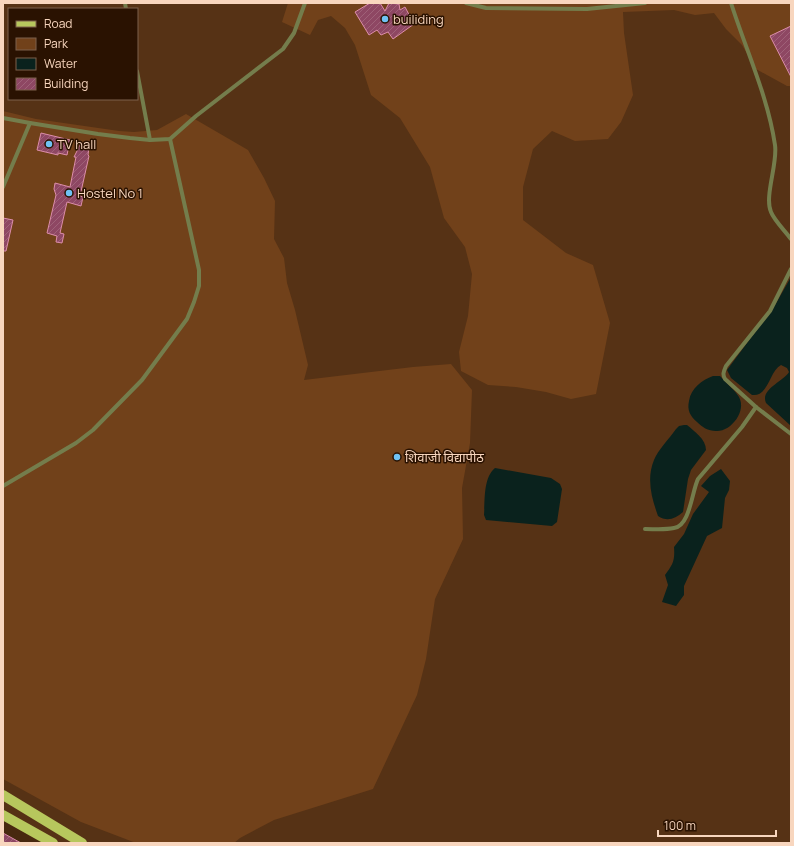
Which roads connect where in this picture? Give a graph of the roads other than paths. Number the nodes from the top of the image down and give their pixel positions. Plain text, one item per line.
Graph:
1 (305, 3) edge
2 (466, 3) edge
3 (645, 3) edge
4 (731, 3) edge
5 (138, 76) edge
6 (3, 118) edge
7 (30, 123) junction
8 (170, 139) junction
9 (150, 140) junction
10 (3, 187) edge
11 (791, 239) edge
12 (791, 269) edge
13 (756, 406) junction
14 (791, 434) edge
15 (3, 486) edge
16 (646, 528) dead end
17 (3, 795) edge
18 (3, 815) edge
19 (53, 843) edge
20 (82, 843) edge

1 - 8 lane
2 - 3 lane
4 - 11 lane
5 - 9 lane
6 - 7 lane
7 - 9 lane
7 - 10 lane
8 - 9 lane
8 - 15 lane
12 - 13 lane
13 - 14 lane
13 - 16 lane
17 - 20 main road
18 - 19 main road

